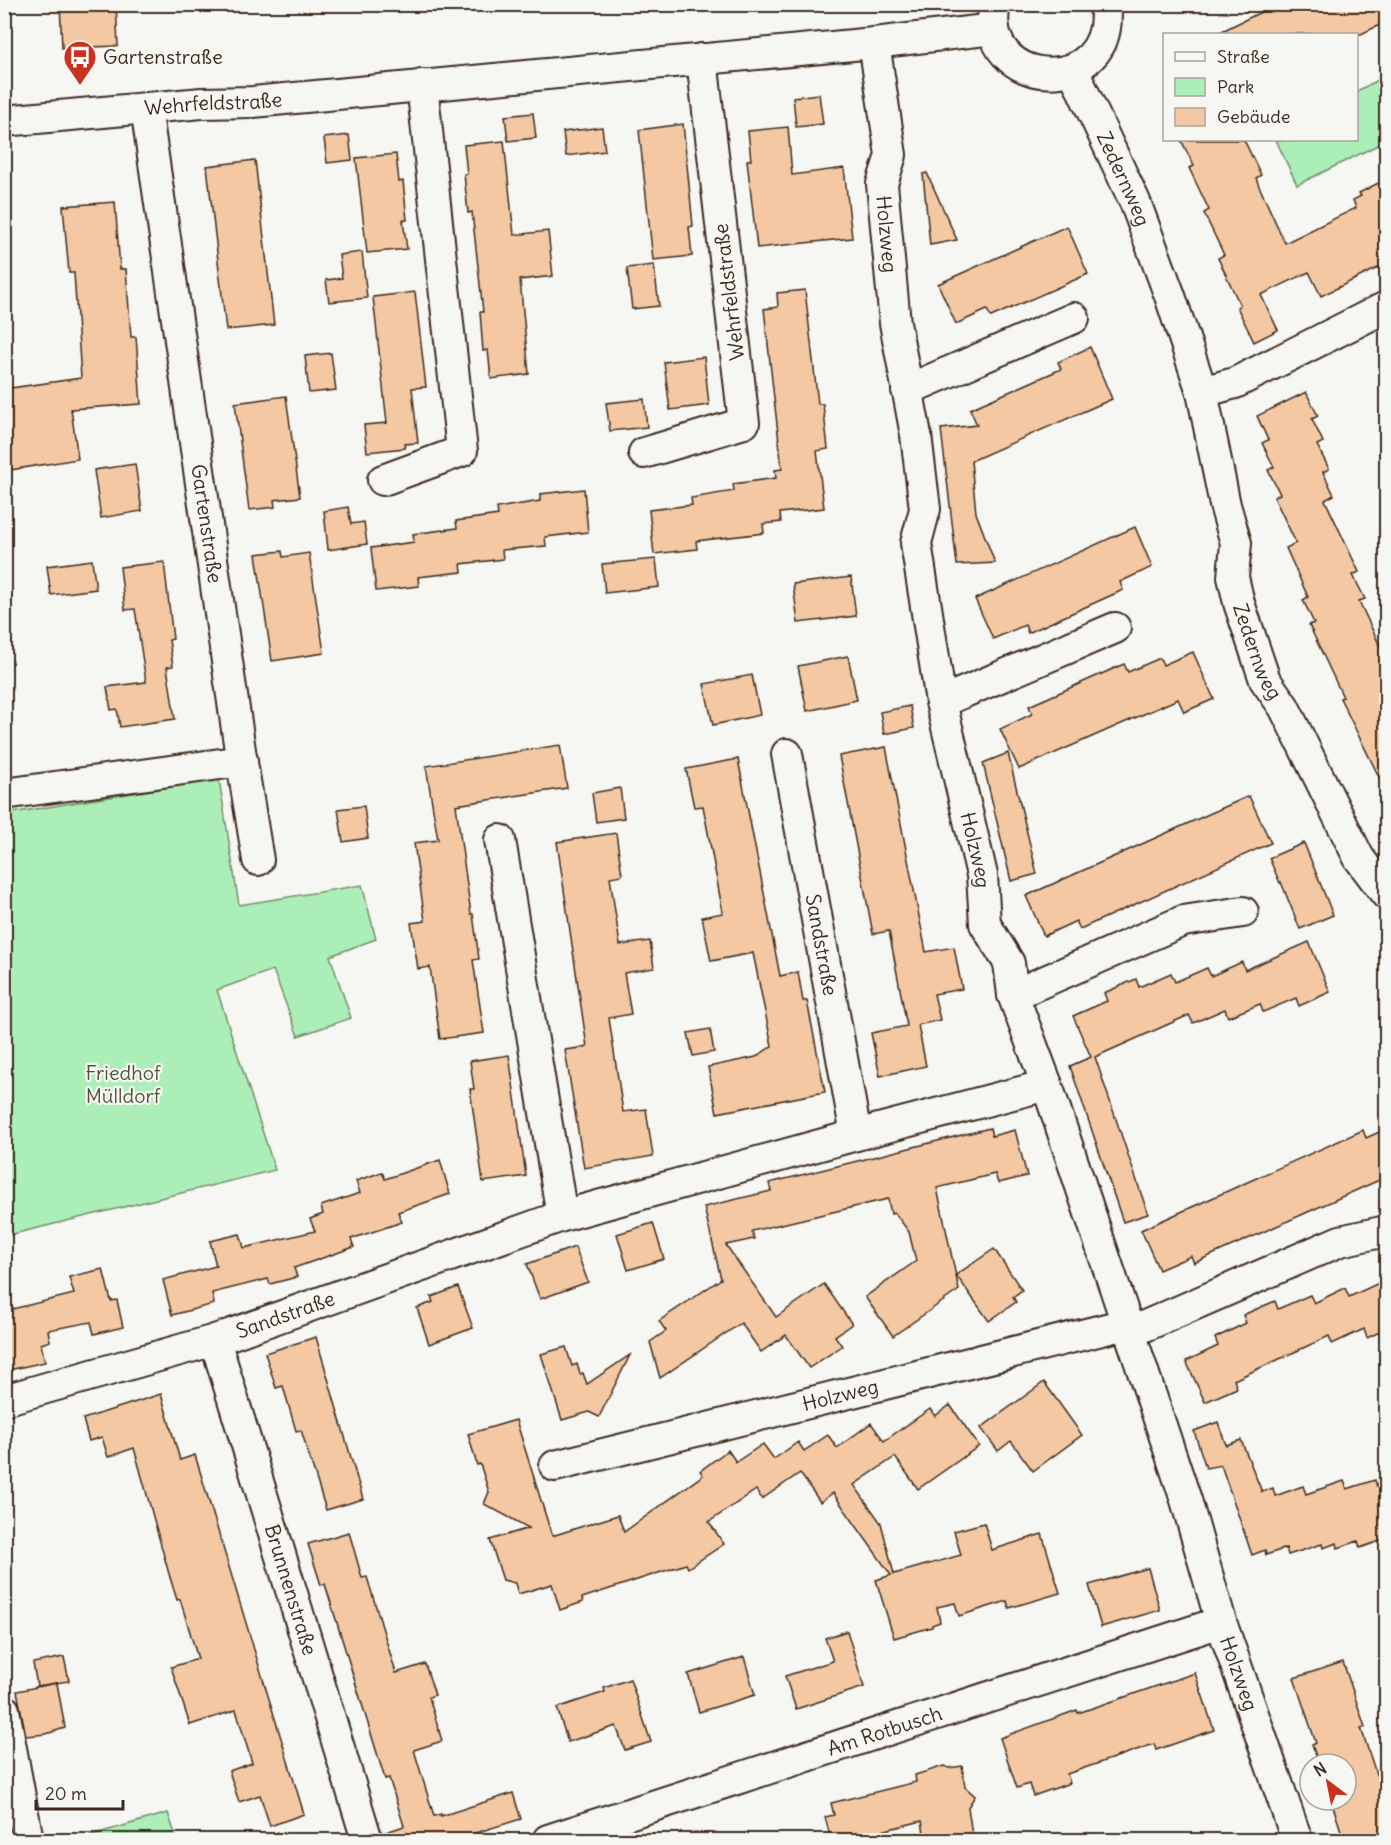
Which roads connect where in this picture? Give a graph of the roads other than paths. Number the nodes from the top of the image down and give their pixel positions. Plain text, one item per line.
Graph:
1 (1105, 4) edge
2 (994, 17) edge
3 (874, 43) junction
4 (702, 59) junction
5 (1073, 70) junction
6 (422, 85) junction
7 (146, 108) junction
8 (4, 121) edge
9 (1386, 307) edge
10 (1074, 318) dead end
11 (907, 390) junction
12 (1202, 392) junction
13 (644, 453) dead end
14 (383, 480) dead end
15 (1115, 628) dead end
16 (941, 702) junction
17 (787, 754) dead end
18 (242, 760) junction
19 (4, 794) edge
20 (500, 840) dead end
21 (258, 860) dead end
22 (1385, 889) edge
23 (1243, 912) dead end
24 (1013, 995) junction
25 (1047, 1085) junction
26 (856, 1135) junction
27 (562, 1216) junction
28 (1386, 1231) edge
29 (1128, 1328) junction
30 (215, 1340) junction
31 (4, 1400) edge
32 (555, 1466) dead end
33 (1221, 1622) junction
34 (4, 1710) edge
35 (28, 1840) edge
36 (367, 1840) edge
37 (548, 1840) edge
38 (1297, 1840) edge

1 - 5 street
2 - 3 street, Wehrfeldstraße
2 - 5 street
3 - 4 street, Wehrfeldstraße
3 - 11 street, Holzweg
4 - 6 street, Wehrfeldstraße
4 - 13 street, Wehrfeldstraße
5 - 12 street, Zedernweg
6 - 7 street, Wehrfeldstraße
6 - 14 street
7 - 8 street, Wehrfeldstraße
7 - 18 street, Gartenstraße
9 - 12 street
10 - 11 street
11 - 16 street, Holzweg
12 - 22 street, Zedernweg
15 - 16 street
16 - 24 street, Holzweg
17 - 26 street, Sandstraße
18 - 19 street
18 - 21 street, Gartenstraße
20 - 27 street
23 - 24 street
24 - 25 street, Holzweg
25 - 26 street, Sandstraße
25 - 29 street, Holzweg
26 - 27 street, Sandstraße
27 - 30 street, Sandstraße
28 - 29 street, Holzweg
29 - 32 street, Holzweg
29 - 33 street, Holzweg
30 - 31 street, Sandstraße
30 - 36 street, Brunnenstraße
33 - 37 street, Am Rotbusch
33 - 38 street, Holzweg
34 - 35 street

